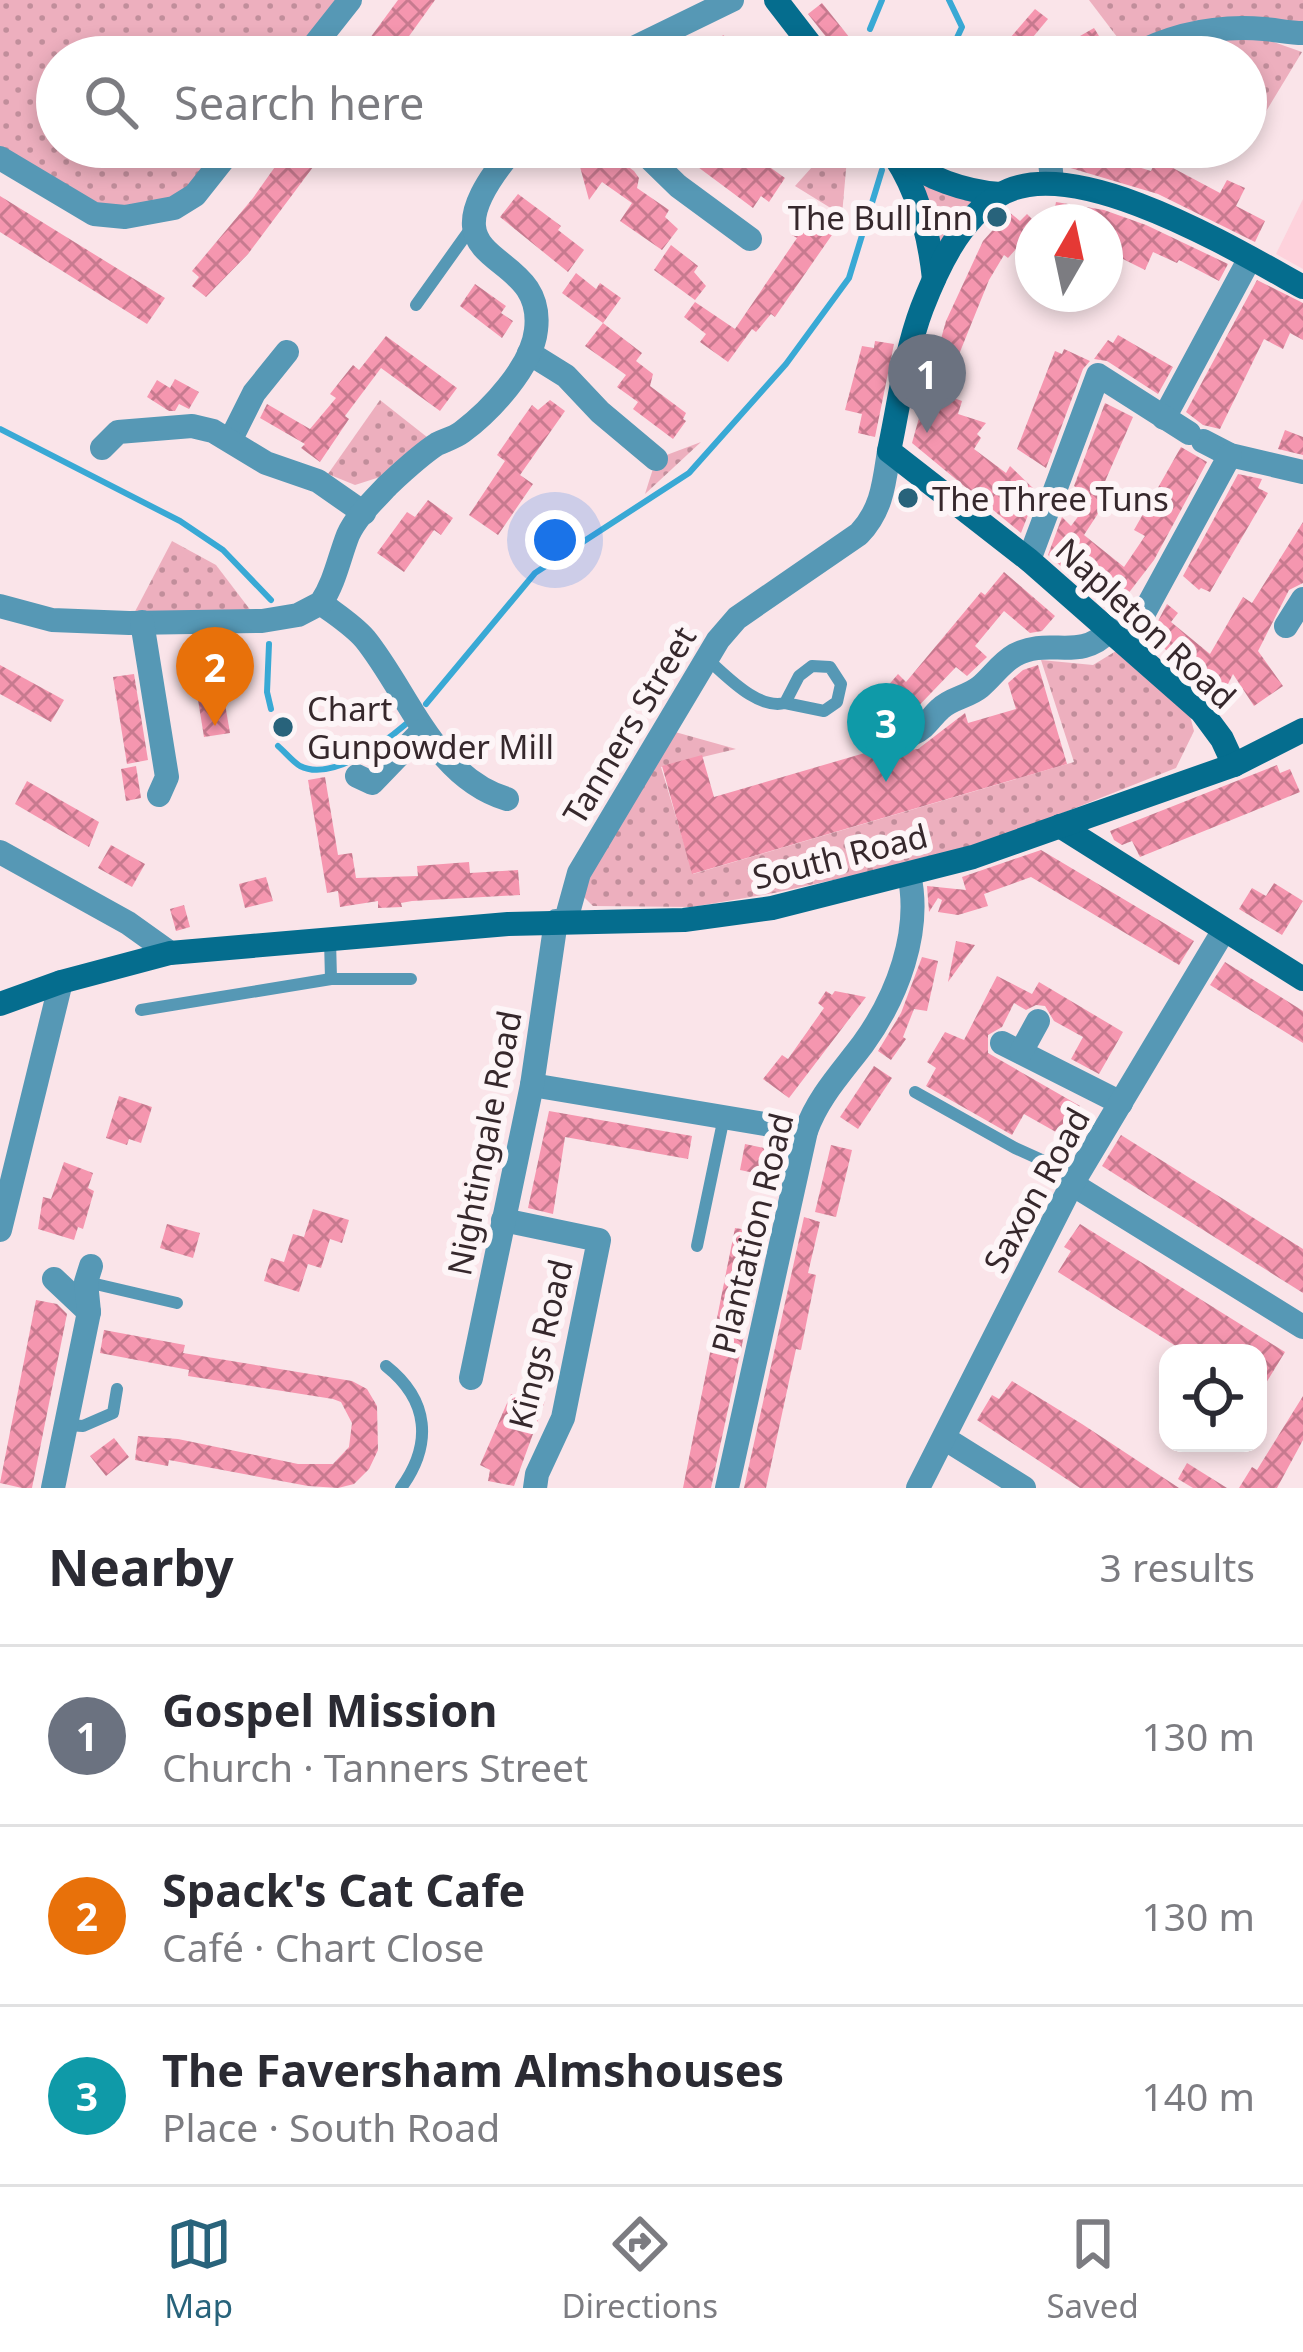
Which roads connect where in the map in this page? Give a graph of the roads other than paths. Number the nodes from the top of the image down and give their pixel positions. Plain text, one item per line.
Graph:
1 (350, 0) edge
2 (732, 0) edge
3 (776, 0) edge
4 (1303, 33) edge
5 (321, 36) edge
6 (658, 36) edge
7 (804, 36) edge
8 (1184, 36) edge
9 (0, 158) edge
10 (216, 168) edge
11 (500, 168) edge
12 (660, 168) edge
13 (900, 168) edge
14 (919, 168) edge
15 (1051, 168) edge
16 (1052, 181) junction
17 (1000, 194) junction
18 (472, 227) junction
19 (750, 239) dead end
20 (1250, 258) junction
21 (934, 282) junction
22 (1303, 286) edge
23 (416, 305) dead end
24 (287, 352) dead end
25 (529, 352) junction
26 (1164, 418) junction
27 (231, 439) junction
28 (102, 448) dead end
29 (889, 452) junction
30 (1230, 455) junction
31 (656, 459) dead end
32 (1303, 472) edge
33 (364, 513) junction
34 (1029, 560) junction
35 (1303, 598) edge
36 (321, 603) junction
37 (0, 606) edge
38 (142, 622) junction
39 (1286, 626) dead end
40 (1119, 637) junction
41 (705, 658) junction
42 (785, 703) junction
43 (422, 730) junction
44 (1303, 730) edge
45 (912, 734) dead end
46 (1234, 765) junction
47 (357, 776) dead end
48 (158, 795) dead end
49 (507, 799) dead end
50 (1060, 826) junction
51 (0, 852) edge
52 (909, 874) junction
53 (561, 921) junction
54 (1224, 930) junction
55 (330, 940) junction
56 (170, 953) junction
57 (331, 979) junction
58 (411, 979) dead end
59 (1303, 979) edge
60 (61, 982) junction
61 (0, 1004) edge
62 (141, 1010) dead end
63 (1038, 1021) dead end
64 (532, 1085) junction
65 (915, 1092) dead end
66 (1120, 1103) junction
67 (724, 1118) junction
68 (806, 1131) junction
69 (1074, 1180) junction
70 (503, 1220) junction
71 (0, 1230) edge
72 (697, 1246) dead end
73 (88, 1274) joint
74 (54, 1280) dead end
75 (177, 1303) dead end
76 (89, 1312) junction
77 (1303, 1327) edge
78 (386, 1366) dead end
79 (471, 1378) dead end
80 (117, 1389) dead end
81 (66, 1425) junction
82 (944, 1438) junction
83 (1021, 1487) edge
84 (53, 1488) edge
85 (401, 1488) edge
86 (535, 1488) edge
87 (727, 1488) edge
88 (918, 1488) edge

1 - 5 street
2 - 6 street
3 - 7 street
4 - 8 street
9 - 10 street
11 - 18 street
12 - 19 street
13 - 21 street
14 - 17 street
15 - 16 street
16 - 17 street
16 - 20 street
17 - 21 street, Tanners Street
18 - 23 lane
18 - 25 street
20 - 22 street
20 - 26 street
21 - 29 street, Tanners Street
24 - 27 street
25 - 31 street
25 - 33 street
26 - 30 street
26 - 34 street
27 - 28 street
27 - 33 street
29 - 34 street, Napleton Road
29 - 41 street, Tanners Street
30 - 32 street
30 - 40 street
33 - 36 street
34 - 40 street, Napleton Road
35 - 39 street
36 - 38 street
36 - 43 street
37 - 38 street
38 - 48 street
40 - 45 street
40 - 46 street, Napleton Road
41 - 42 lane
41 - 53 street, Tanners Street
42 - 42 lane
43 - 47 street
43 - 49 street
44 - 46 street, South Road
46 - 50 street, South Road
50 - 52 street, South Road
50 - 54 street
51 - 56 street
52 - 53 street, South Road
52 - 68 street, Plantation Road
53 - 55 street, South Road
53 - 64 street, Nightingale Road
54 - 59 street
54 - 66 street, Saxon Road
55 - 56 street, South Road
55 - 57 lane
56 - 60 street, South Road
57 - 58 lane
57 - 62 lane
60 - 61 street, South Road
60 - 71 street
63 - 66 street
64 - 67 street
64 - 70 street, Nightingale Road
65 - 69 lane
66 - 69 street, Saxon Road
67 - 68 street
67 - 72 lane
68 - 87 street, Plantation Road
69 - 77 street
69 - 82 street, Saxon Road
70 - 79 street, Nightingale Road
70 - 86 street, Kings Road
73 - 75 lane
73 - 76 street
74 - 76 street
76 - 81 street
78 - 85 lane
80 - 81 lane
81 - 84 street
82 - 83 street
82 - 88 street, Saxon Road

